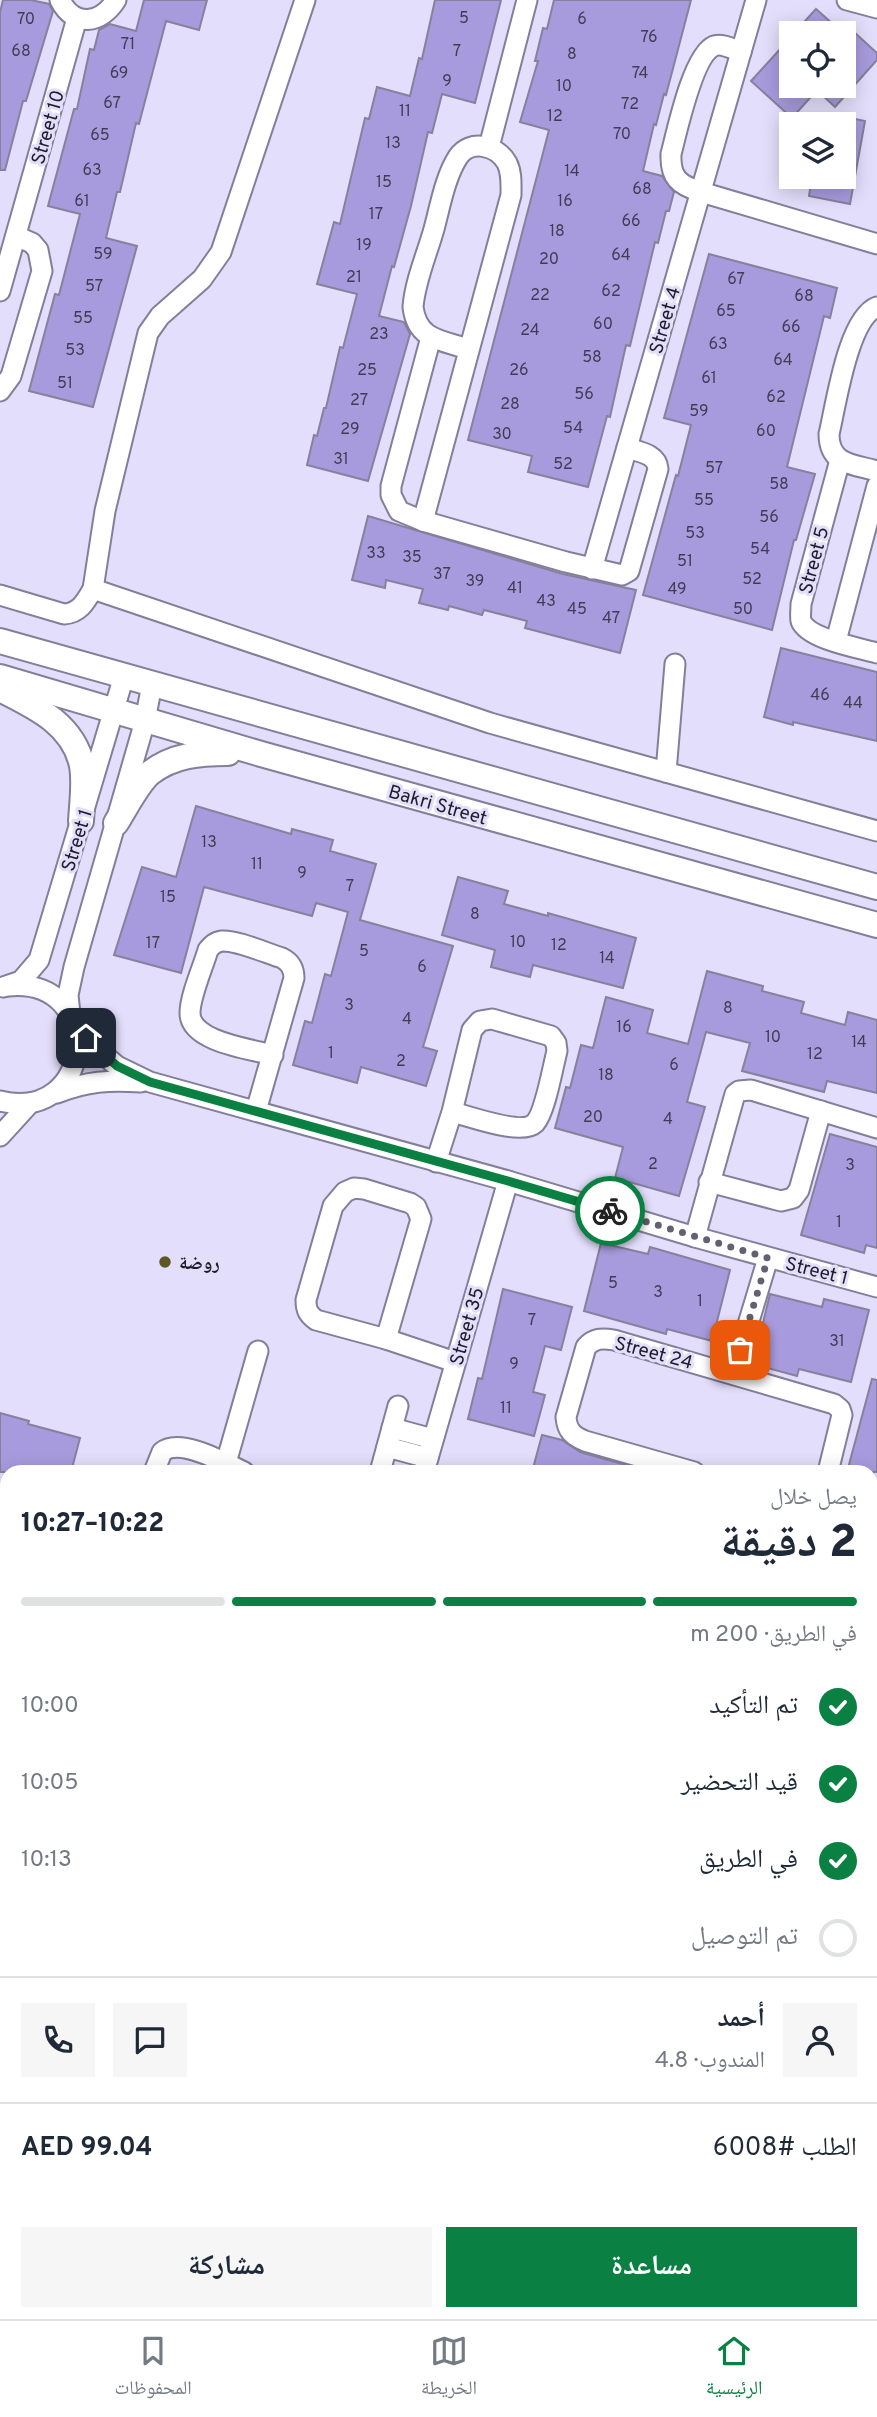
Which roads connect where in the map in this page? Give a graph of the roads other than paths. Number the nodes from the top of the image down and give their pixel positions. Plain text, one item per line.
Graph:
1 (60, 0) edge
2 (116, 0) edge
3 (305, 0) edge
4 (527, 0) edge
5 (756, 0) edge
6 (847, 0) edge
7 (877, 9) edge
8 (77, 18) junction
9 (741, 52) junction
10 (489, 147) junction
11 (701, 192) junction
12 (16, 236) junction
13 (877, 244) edge
14 (0, 291) edge
15 (877, 307) edge
16 (430, 337) junction
17 (468, 349) junction
18 (0, 391) edge
19 (627, 448) junction
20 (839, 460) junction
21 (877, 471) edge
22 (877, 486) edge
23 (423, 521) junction
24 (592, 569) junction
25 (93, 589) junction
26 (0, 595) edge
27 (0, 641) edge
28 (836, 641) junction
29 (877, 653) edge
30 (675, 664) dead end
31 (124, 676) junction
32 (0, 677) edge
33 (152, 684) junction
34 (0, 689) edge
35 (114, 712) junction
36 (145, 721) junction
37 (261, 754) junction
38 (666, 772) junction
39 (81, 821) junction
40 (116, 823) junction
41 (877, 831) edge
42 (877, 887) edge
43 (877, 925) edge
44 (2, 987) edge
45 (72, 1019) junction
46 (273, 1055) junction
47 (150, 1082) junction
48 (50, 1096) junction
49 (0, 1101) edge
50 (30, 1103) junction
51 (256, 1111) junction
52 (821, 1111) junction
53 (452, 1112) junction
54 (877, 1128) edge
55 (0, 1136) edge
56 (436, 1162) junction
57 (508, 1181) junction
58 (709, 1182) junction
59 (695, 1237) junction
60 (768, 1258) junction
61 (877, 1287) edge
62 (387, 1339) junction
63 (258, 1351) dead end
64 (456, 1362) junction
65 (733, 1374) junction
66 (398, 1406) dead end
67 (390, 1437) junction
68 (428, 1456) edge
69 (157, 1465) edge
70 (231, 1465) edge
71 (235, 1465) edge
72 (382, 1465) edge
73 (669, 1465) edge
74 (830, 1465) edge

1 - 8 street
2 - 8 street
3 - 25 street
4 - 10 street
5 - 9 street, Street 4
6 - 7 street
8 - 12 street, Street 10
9 - 11 street, Street 4
9 - 11 street
10 - 16 street
10 - 17 street
11 - 13 street
11 - 19 street, Street 4
12 - 14 street, Street 10
12 - 18 street
15 - 20 street, Street 5
16 - 17 street
16 - 23 street
17 - 23 street
19 - 24 street, Street 4
19 - 24 street
20 - 21 street
20 - 28 street, Street 5
22 - 28 street
23 - 24 street
25 - 26 street
25 - 38 street
27 - 31 main road, Bakri Street
28 - 29 street, Street 5
30 - 38 street
31 - 33 main road, Bakri Street
31 - 35 street, Street 1
32 - 35 main road, Bakri Street
33 - 36 street, Street 1
33 - 42 main road, Bakri Street
34 - 39 main road
35 - 36 main road, Bakri Street
35 - 39 street, Street 1
36 - 37 main road, Bakri Street
36 - 40 street, Street 1
37 - 40 main road
37 - 43 main road, Bakri Street
38 - 41 street
39 - 44 street, Street 1
40 - 45 street, Street 1
44 - 45 street
45 - 47 street, Street 1
45 - 48 street
46 - 46 street
46 - 51 street
47 - 48 street, Street 1
47 - 51 street, Street 1
48 - 50 street, Street 1
49 - 50 street
50 - 55 street
51 - 56 street, Street 1
52 - 54 street
52 - 58 street
52 - 58 street
53 - 53 street
53 - 56 street
56 - 57 street, Street 1
57 - 59 street, Street 1
57 - 64 street, Street 35
58 - 59 street
59 - 60 street, Street 1
60 - 61 street, Street 1
60 - 65 street
62 - 62 street
62 - 64 street
63 - 71 street
64 - 68 street, Street 35
65 - 73 street, Street 24
65 - 74 street, Street 24
66 - 67 street
67 - 68 street
67 - 72 street
69 - 70 street

